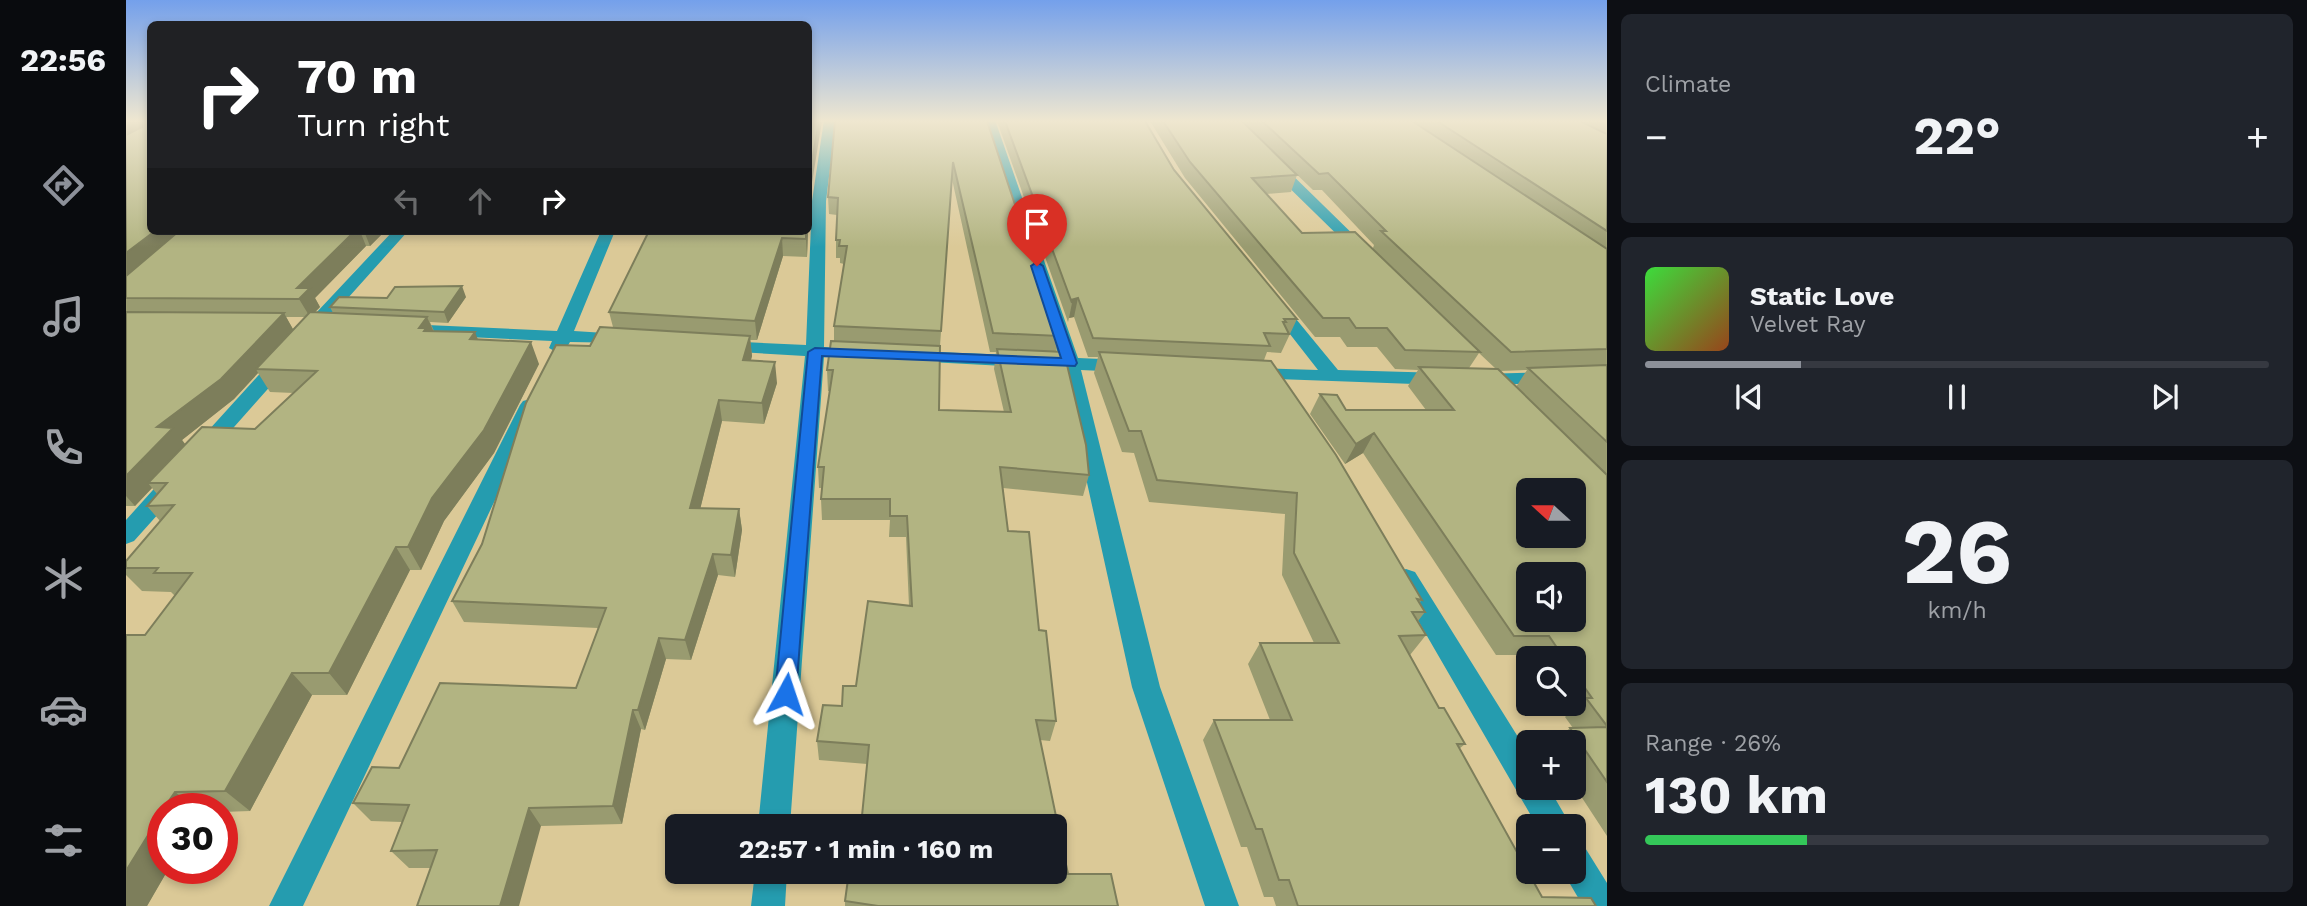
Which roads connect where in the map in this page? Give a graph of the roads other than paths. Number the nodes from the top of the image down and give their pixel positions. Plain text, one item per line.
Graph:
1 (824, 162) edge
2 (1003, 162) edge
3 (1272, 162) edge
4 (397, 235) edge
5 (606, 235) edge
6 (1376, 265) edge
7 (1263, 289) edge
8 (287, 325) dead end
9 (314, 325) junction
10 (342, 327) edge
11 (383, 328) edge
12 (564, 336) junction
13 (634, 340) edge
14 (704, 345) edge
15 (815, 352) junction
16 (1474, 361) edge
17 (1070, 363) junction
18 (1137, 367) edge
19 (1231, 373) edge
20 (1270, 374) junction
21 (1332, 375) junction
22 (1569, 377) edge
23 (1493, 380) junction
24 (1285, 397) edge
25 (1512, 399) edge
26 (126, 535) edge
27 (1396, 563) edge
28 (1516, 761) edge
29 (775, 814) edge
30 (1586, 879) edge
31 (770, 884) edge
32 (286, 906) edge
33 (768, 906) edge
34 (1222, 906) edge
35 (1602, 906) edge

1 - 15 street
2 - 17 street
3 - 6 street
4 - 9 street
5 - 12 street
7 - 21 street
8 - 9 street
9 - 10 street
9 - 26 street
11 - 12 street
12 - 13 street
12 - 32 street
14 - 15 street
15 - 17 street
15 - 29 street
16 - 23 street
17 - 18 street
17 - 34 street
19 - 20 street
20 - 21 street
20 - 24 street
21 - 23 street
22 - 23 street
23 - 25 street
27 - 28 street
30 - 35 street
31 - 33 street

